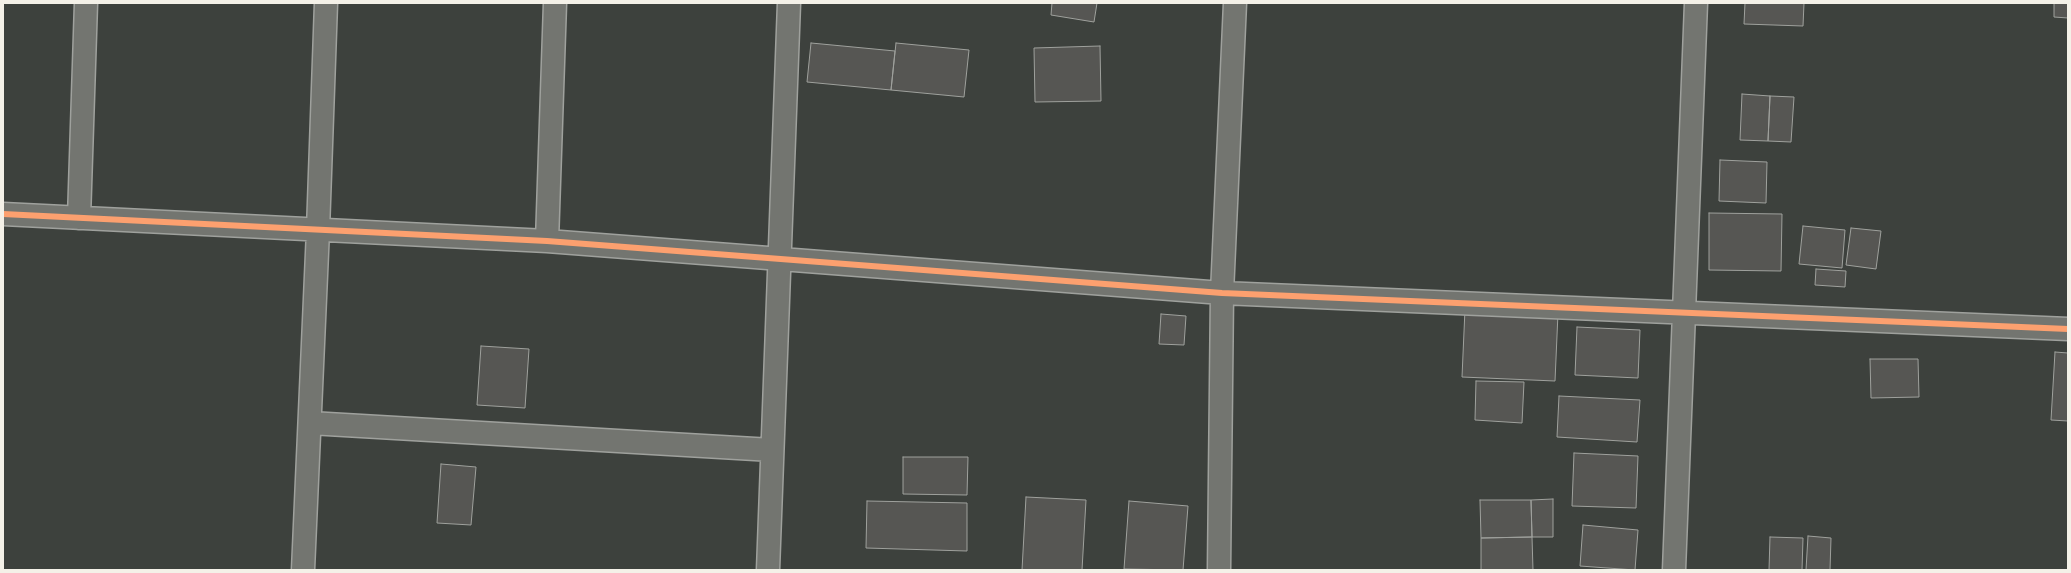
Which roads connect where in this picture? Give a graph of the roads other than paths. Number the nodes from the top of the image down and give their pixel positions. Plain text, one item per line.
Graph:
1 (86, 3) edge
2 (326, 3) edge
3 (555, 3) edge
4 (789, 3) edge
5 (1235, 3) edge
6 (1696, 3) edge
7 (3, 214) edge
8 (79, 218) junction
9 (318, 230) junction
10 (547, 241) junction
11 (778, 260) junction
12 (1222, 293) junction
13 (1684, 313) junction
14 (2068, 329) edge
15 (310, 423) junction
16 (772, 450) junction
17 (303, 570) edge
18 (768, 570) edge
19 (1219, 570) edge
20 (1674, 570) edge

1 - 8 street
2 - 9 street
3 - 10 street
4 - 11 street
5 - 12 street
6 - 13 street
7 - 8 street
8 - 9 street
9 - 10 street
9 - 15 street
10 - 11 street
11 - 12 street
11 - 16 street
12 - 13 street
12 - 19 street
13 - 14 street
13 - 20 street
15 - 16 street
15 - 17 street
16 - 18 street

